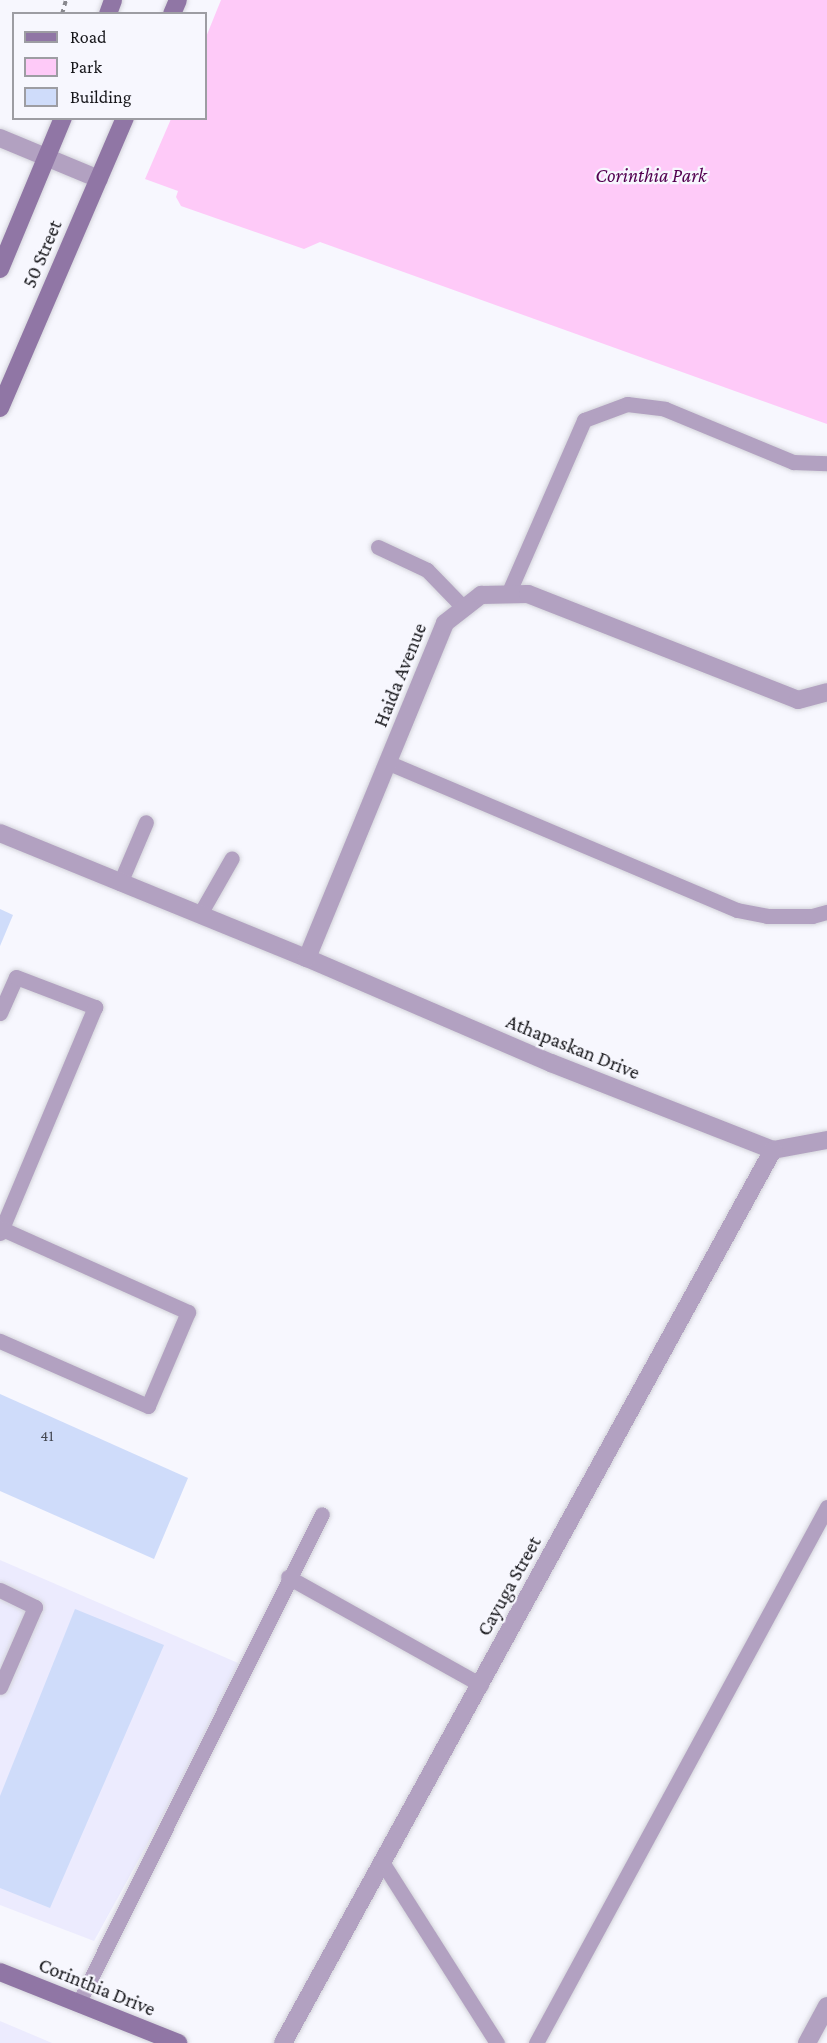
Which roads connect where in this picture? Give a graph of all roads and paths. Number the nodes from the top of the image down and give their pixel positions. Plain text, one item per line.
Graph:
1 (62, 120) edge
2 (124, 120) edge
3 (0, 138) edge
4 (47, 155) junction
5 (99, 179) junction
6 (0, 269) edge
7 (0, 408) edge
8 (827, 463) edge
9 (378, 547) dead end
10 (508, 594) junction
11 (464, 608) junction
12 (827, 692) edge
13 (389, 763) junction
14 (146, 822) dead end
15 (0, 833) edge
16 (232, 858) dead end
17 (120, 883) junction
18 (827, 912) edge
19 (201, 914) junction
20 (307, 958) junction
21 (0, 1013) edge
22 (827, 1140) edge
23 (773, 1150) junction
24 (1, 1230) edge
25 (0, 1341) edge
26 (827, 1507) edge
27 (322, 1514) dead end
28 (288, 1577) junction
29 (0, 1590) edge
30 (481, 1685) junction
31 (0, 1687) edge
32 (384, 1865) junction
33 (0, 1972) edge
34 (78, 2004) junction
35 (827, 2006) edge
36 (177, 2043) edge
37 (283, 2043) edge
38 (497, 2043) edge
39 (536, 2043) edge
40 (807, 2043) edge

1 - 4 main road, 50 Street
2 - 5 main road, 50 Street
3 - 4 street
4 - 5 street
4 - 6 main road, 50 Street
5 - 7 main road, 50 Street
8 - 10 lane
9 - 11 lane
10 - 11 street, Haida Avenue
10 - 12 street, Haida Avenue
11 - 13 street, Haida Avenue
13 - 18 lane
13 - 20 street, Haida Avenue
14 - 17 lane
15 - 17 street, Athapaskan Drive
16 - 19 lane
17 - 19 street, Athapaskan Drive
19 - 20 street, Athapaskan Drive
20 - 23 street, Athapaskan Drive
21 - 24 lane
22 - 23 street
23 - 30 street, Cayuga Street
24 - 25 lane
26 - 39 lane
27 - 28 lane
28 - 30 lane
28 - 34 lane
29 - 31 lane
30 - 32 street, Cayuga Street
32 - 37 street, Cayuga Street
32 - 38 lane
33 - 34 main road, Corinthia Drive
34 - 36 main road, Corinthia Drive
35 - 40 street

